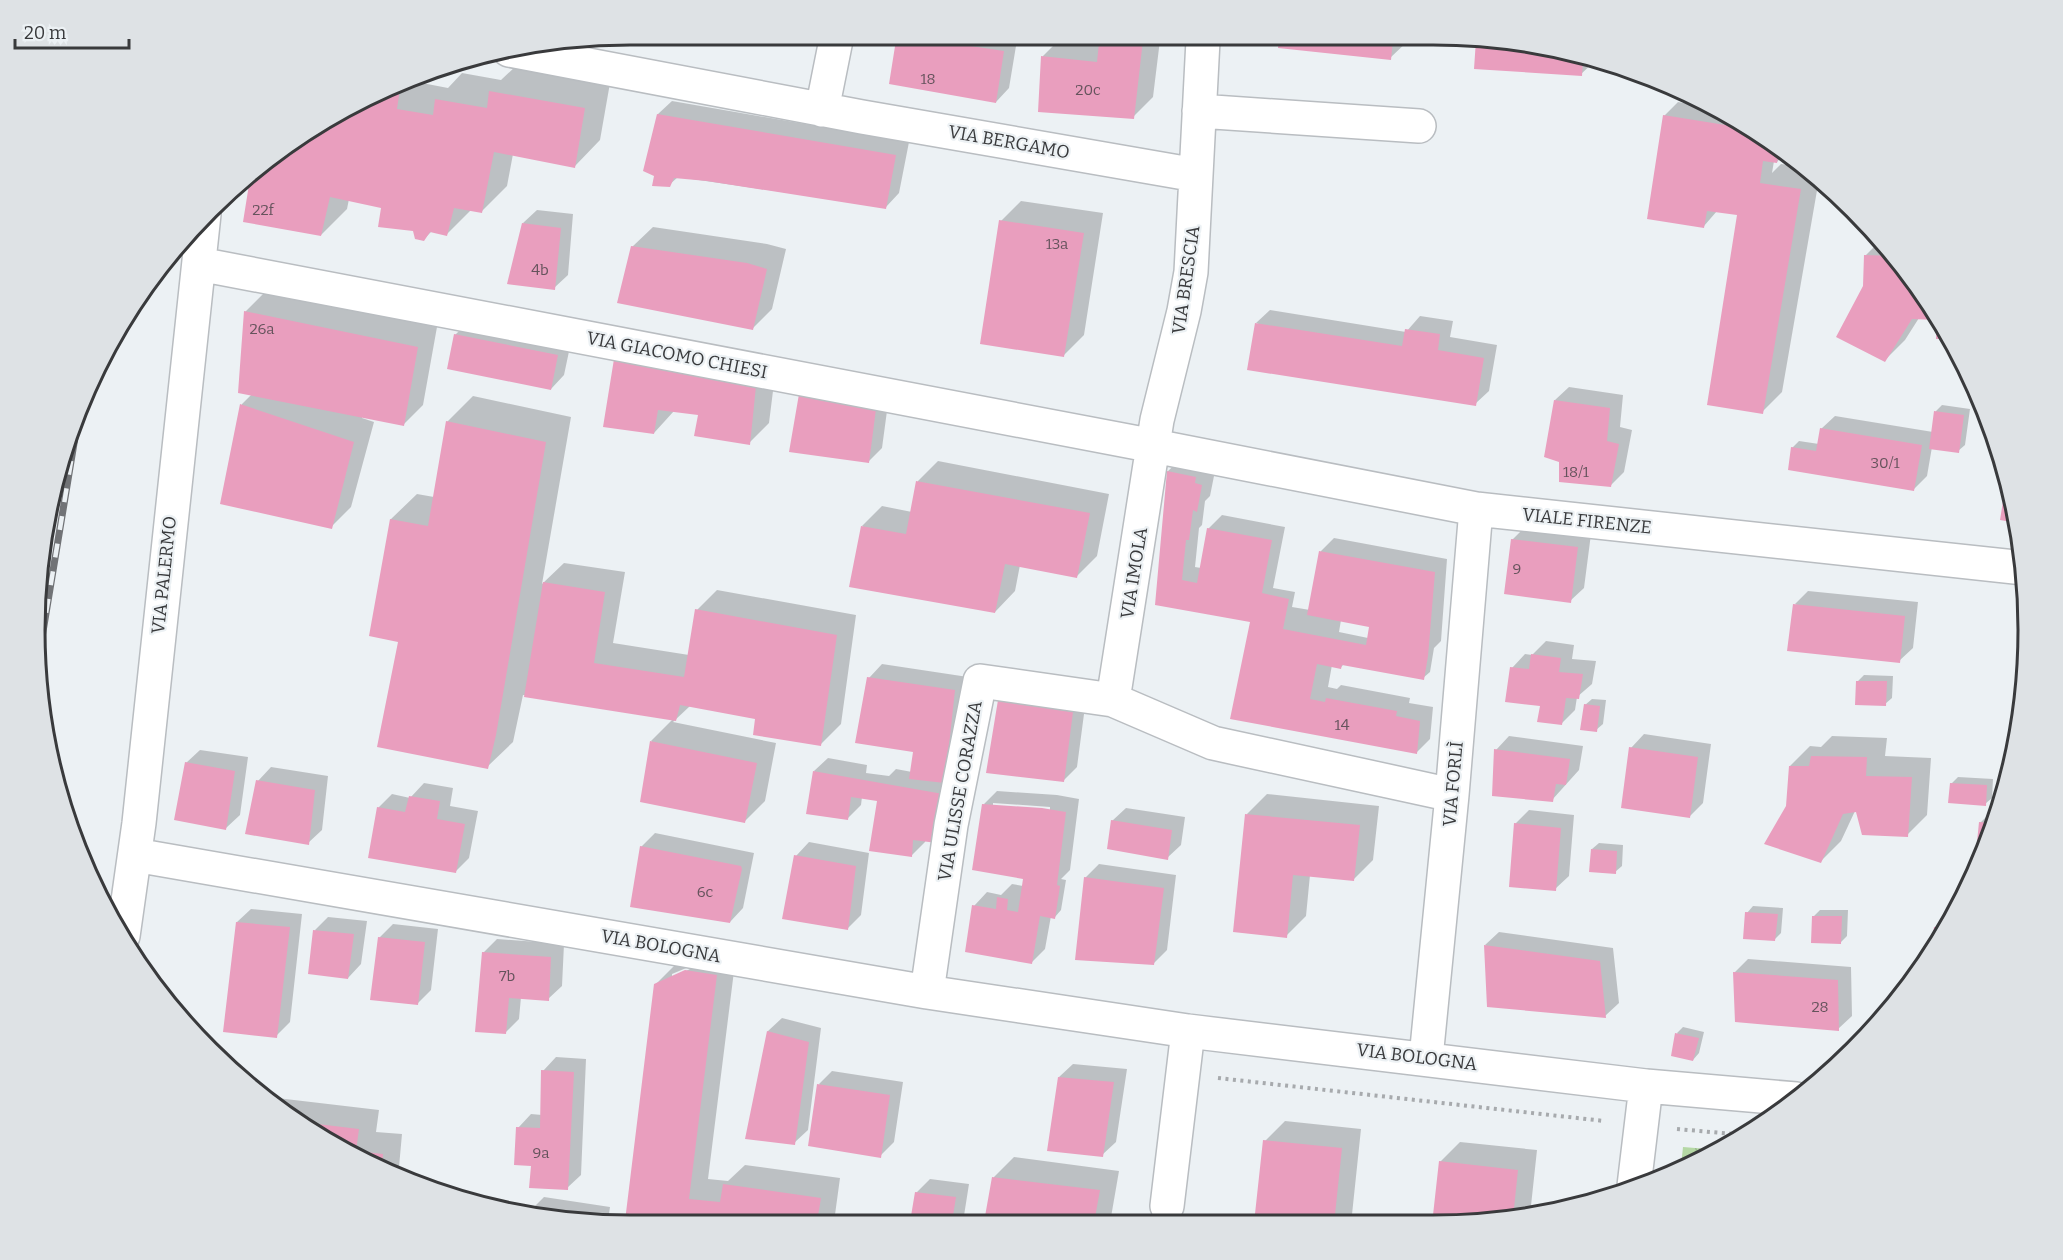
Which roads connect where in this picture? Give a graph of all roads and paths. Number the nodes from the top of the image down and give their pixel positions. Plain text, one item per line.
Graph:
1 (835, 45) edge
2 (1203, 45) edge
3 (529, 54) edge
4 (822, 110) junction
5 (1199, 111) junction
6 (1419, 126) dead end
7 (1196, 175) junction
8 (202, 231) edge
9 (199, 264) junction
10 (1154, 446) junction
11 (1476, 509) junction
12 (2014, 567) edge
13 (1113, 700) junction
14 (1452, 795) junction
15 (135, 855) junction
16 (125, 925) edge
17 (927, 992) junction
18 (1188, 1031) junction
19 (1426, 1058) junction
20 (1182, 1074) junction
21 (1646, 1086) junction
22 (1783, 1098) edge
23 (1641, 1125) junction
24 (1730, 1134) edge
25 (1635, 1179) edge
26 (1167, 1206) dead end

1 - 4 street
2 - 5 street, VIA BRESCIA
3 - 4 street, VIA BERGAMO
4 - 7 street, VIA BERGAMO
5 - 6 street
5 - 7 street, VIA BRESCIA
7 - 10 street, VIA BRESCIA
8 - 9 street, VIA PALERMO
9 - 10 street, VIA GIACOMO CHIESI
9 - 15 street, VIA PALERMO
10 - 11 street, VIALE FIRENZE
10 - 13 street, VIA IMOLA
11 - 12 street, VIALE FIRENZE
11 - 14 street, VIA FORLÌ
13 - 14 street, VIA ULISSE CORAZZA
13 - 17 street, VIA ULISSE CORAZZA
14 - 19 street, VIA FORLÌ
15 - 16 street, VIA PALERMO
15 - 17 street, VIA BOLOGNA
17 - 18 street, VIA BOLOGNA
18 - 19 street, VIA BOLOGNA
18 - 20 street
19 - 21 street, VIA BOLOGNA
20 - 23 path
20 - 26 street
21 - 22 street, VIA BOLOGNA
21 - 23 street
23 - 24 path
23 - 25 street

